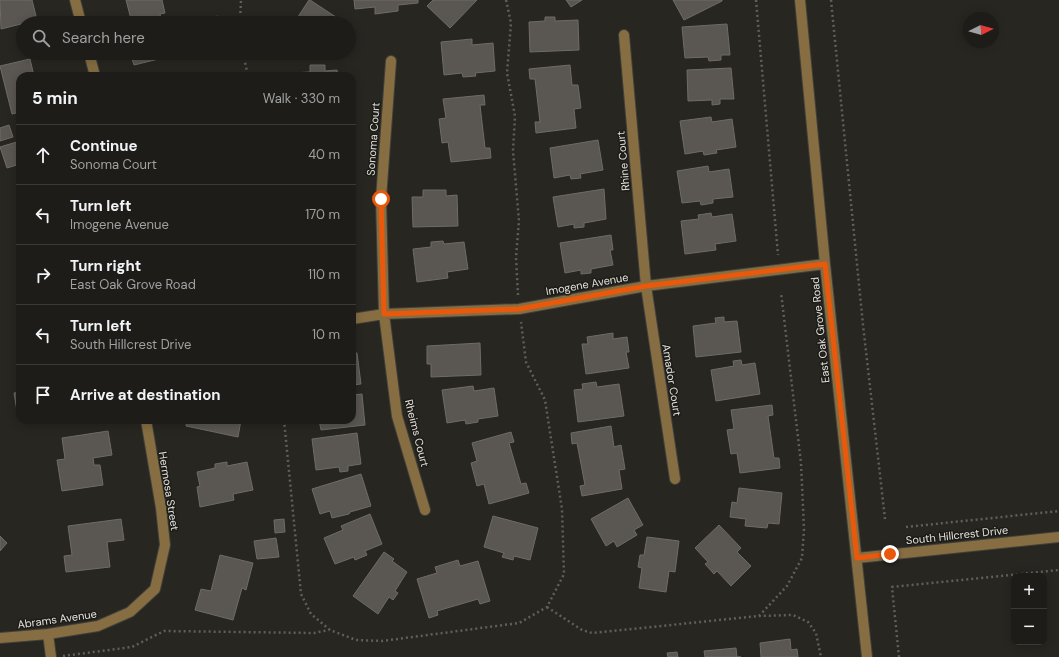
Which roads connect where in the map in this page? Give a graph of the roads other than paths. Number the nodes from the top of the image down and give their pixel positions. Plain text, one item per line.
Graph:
1 (75, 0) edge
2 (800, 0) edge
3 (79, 16) edge
4 (624, 35) dead end
5 (91, 60) edge
6 (391, 61) dead end
7 (94, 72) edge
8 (825, 264) junction
9 (646, 286) junction
10 (384, 314) junction
11 (356, 318) edge
12 (147, 424) edge
13 (674, 479) dead end
14 (425, 510) dead end
15 (1059, 537) edge
16 (857, 558) junction
17 (155, 589) joint
18 (48, 634) junction
19 (0, 638) edge
20 (51, 657) edge
21 (867, 657) edge

1 - 3 street
2 - 8 street, East Oak Grove Road
4 - 9 street, Rhine Court
5 - 7 street
6 - 10 street, Sonoma Court
8 - 9 street, Imogene Avenue
8 - 16 street, East Oak Grove Road
9 - 10 street, Imogene Avenue
9 - 13 street, Amador Court
10 - 11 street, Imogene Avenue
10 - 14 street, Rheims Court
12 - 17 street, Hermosa Street
15 - 16 street, South Hillcrest Drive
16 - 21 street, East Oak Grove Road
17 - 18 street, Abrams Avenue
18 - 19 street, Abrams Avenue
18 - 20 street

